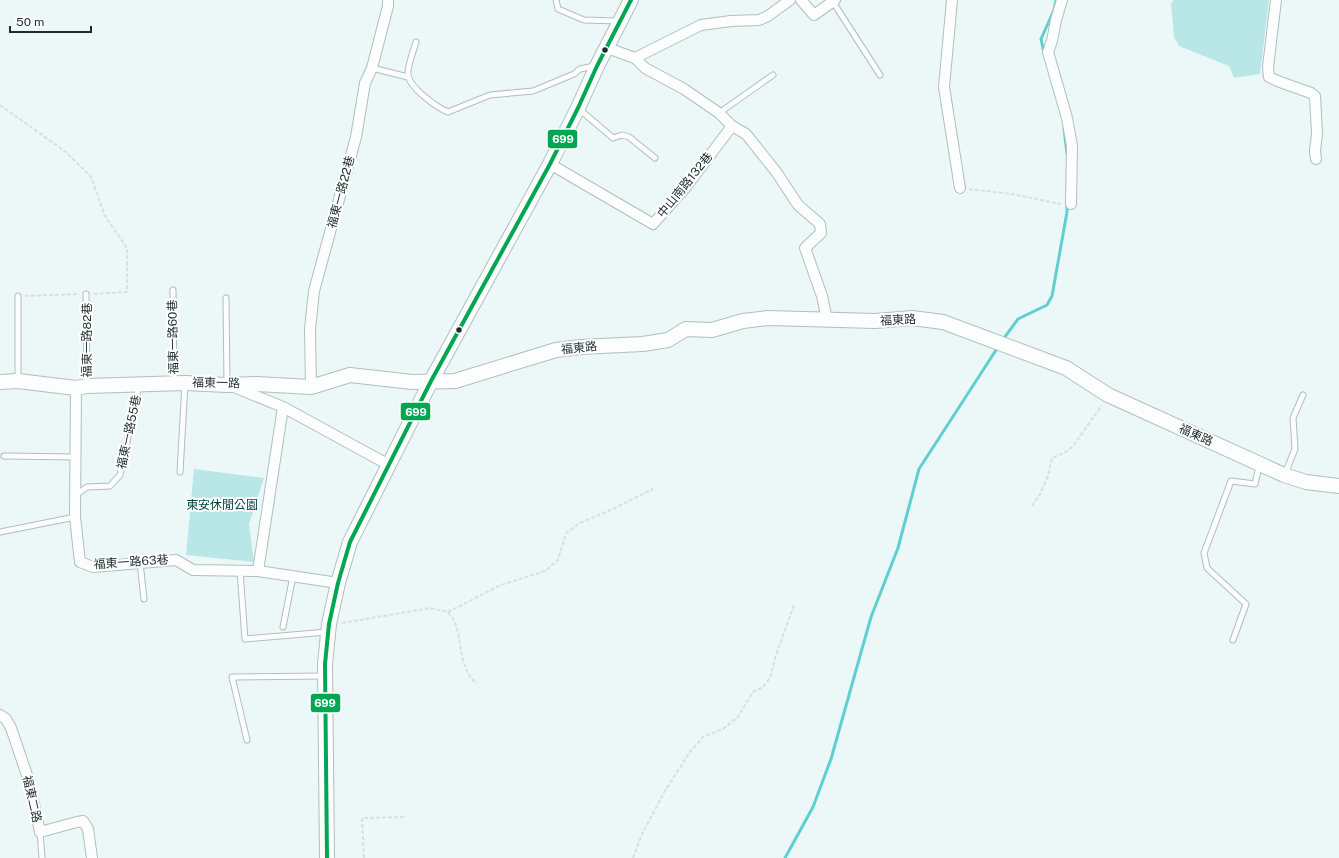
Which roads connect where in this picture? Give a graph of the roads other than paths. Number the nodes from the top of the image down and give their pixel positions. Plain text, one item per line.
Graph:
1 (388, 0) edge
2 (556, 0) edge
3 (631, 0) edge
4 (790, 0) edge
5 (801, 0) edge
6 (952, 0) edge
7 (1062, 0) edge
8 (1276, 0) edge
9 (834, 1) edge
10 (620, 22) junction
11 (416, 42) dead end
12 (607, 48) junction
13 (635, 58) junction
14 (597, 66) junction
15 (372, 68) junction
16 (773, 75) dead end
17 (880, 75) dead end
18 (408, 77) junction
19 (578, 108) junction
20 (719, 113) junction
21 (732, 126) junction
22 (655, 158) dead end
23 (1316, 159) dead end
24 (550, 164) junction
25 (960, 188) road end
26 (1071, 204) dead end
27 (172, 290) dead end
28 (86, 294) road end
29 (18, 296) road end
30 (226, 298) dead end
31 (827, 320) junction
32 (18, 381) junction
33 (431, 381) junction
34 (0, 382) edge
35 (180, 383) junction
36 (139, 385) junction
37 (228, 385) junction
38 (81, 387) junction
39 (311, 387) junction
40 (1303, 395) dead end
41 (284, 407) junction
42 (4, 456) dead end
43 (75, 457) junction
44 (1260, 463) junction
45 (389, 465) junction
46 (180, 472) dead end
47 (1284, 475) junction
48 (1339, 486) edge
49 (75, 496) junction
50 (75, 517) junction
51 (0, 532) edge
52 (140, 562) junction
53 (240, 571) junction
54 (258, 571) junction
55 (293, 576) junction
56 (338, 583) junction
57 (144, 599) dead end
58 (283, 627) dead end
59 (329, 628) junction
60 (1233, 640) dead end
61 (325, 676) junction
62 (0, 715) edge
63 (247, 740) dead end
64 (40, 832) junction
65 (42, 858) edge
66 (92, 858) edge
67 (327, 858) edge

1 - 15 street, 福東一路22巷
2 - 10 lane
3 - 10 street
4 - 13 street
5 - 9 street
6 - 25 street
7 - 26 street
8 - 23 street
9 - 17 lane
10 - 12 street
11 - 18 lane
12 - 13 street
12 - 14 street
13 - 20 street
14 - 18 lane
14 - 19 street
15 - 18 lane
15 - 39 street, 福東一路22巷
16 - 20 lane
19 - 22 lane
19 - 24 street
20 - 21 street
21 - 24 street, 中山南路132巷
21 - 31 street
24 - 33 street
27 - 35 lane, 福東一路60巷
28 - 38 lane, 福東一路82巷
29 - 32 lane
30 - 37 lane
31 - 33 street, 福東路
31 - 44 street, 福東路
32 - 34 street, 福東一路
32 - 38 street, 福東一路
33 - 39 street, 福東一路
33 - 45 street
35 - 36 street, 福東一路
35 - 37 street, 福東一路
35 - 46 lane, 福東一路60巷
36 - 38 street, 福東一路
36 - 49 lane, 福東一路55巷
37 - 39 street, 福東一路
37 - 41 street
38 - 43 street, 福東一路63巷
40 - 47 lane
41 - 45 street
41 - 54 street
42 - 43 lane
43 - 49 street, 福東一路63巷
44 - 47 street, 福東路
44 - 60 lane
45 - 56 street
47 - 48 street, 福東路
49 - 50 street, 福東一路63巷
50 - 51 lane
50 - 52 street, 福東一路63巷
52 - 53 street, 福東一路63巷
52 - 57 lane
53 - 54 street, 福東一路63巷
53 - 59 lane
54 - 55 street, 福東一路63巷
55 - 56 street, 福東一路63巷
55 - 58 lane
56 - 59 street
59 - 61 street
61 - 63 lane
61 - 67 street
62 - 64 street, 福東二路
64 - 65 lane
64 - 66 street, 福東二路

